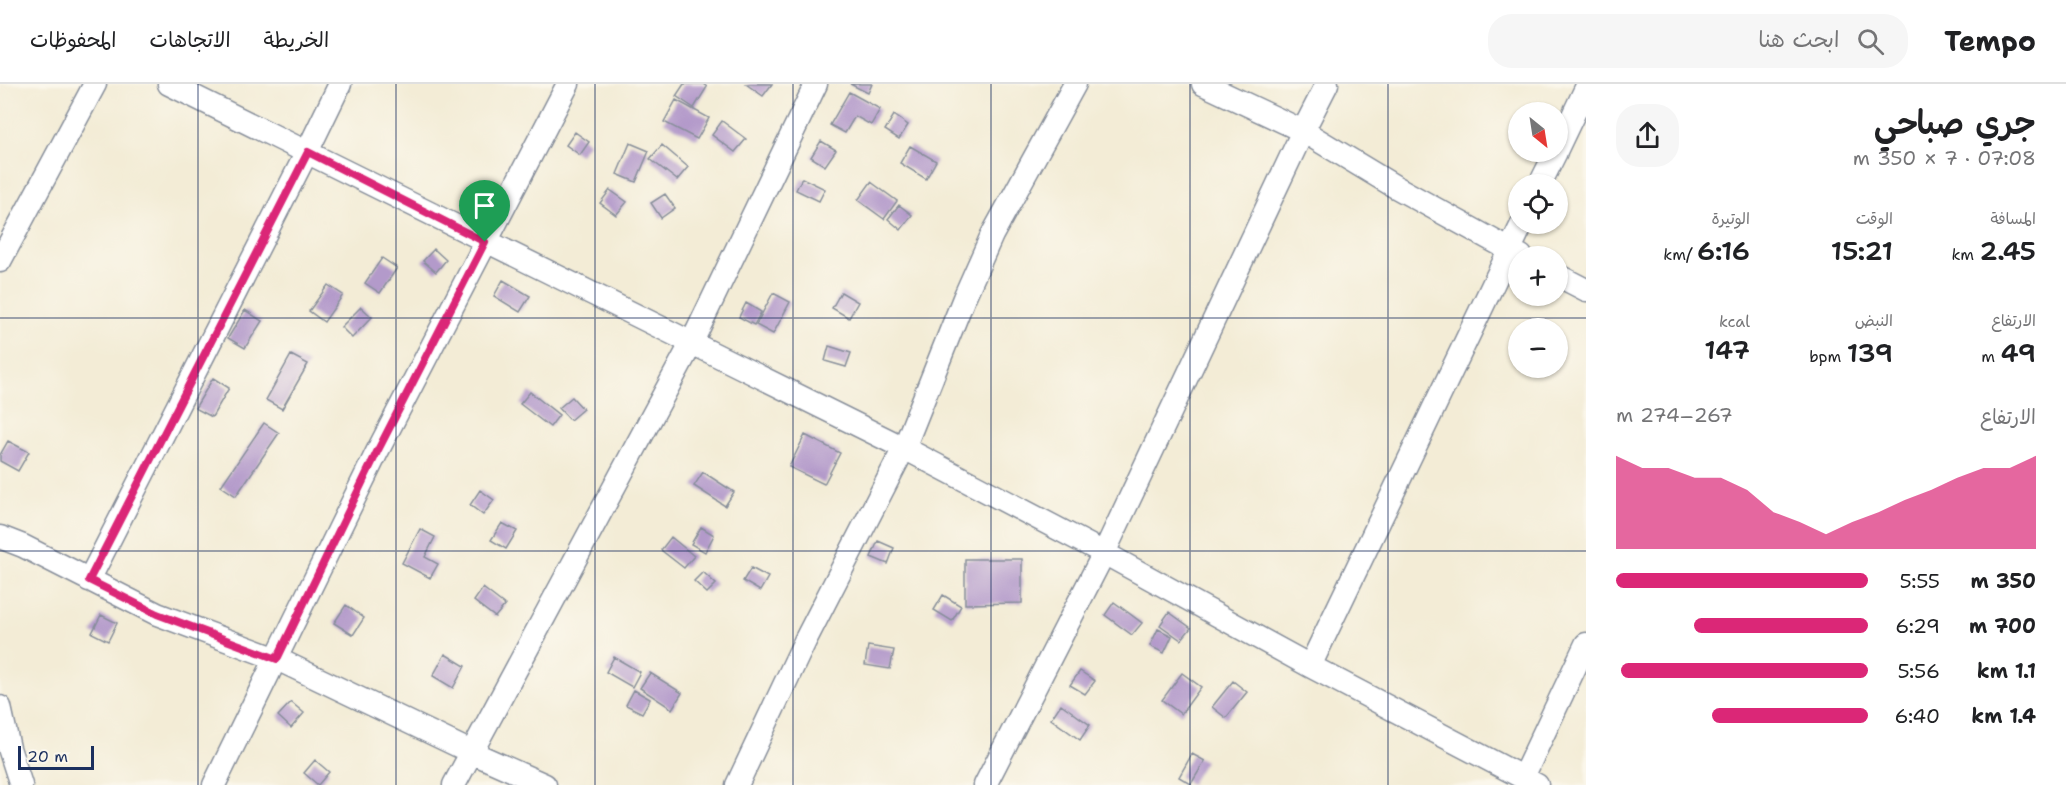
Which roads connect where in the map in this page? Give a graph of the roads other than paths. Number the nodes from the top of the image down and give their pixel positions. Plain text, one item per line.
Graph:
1 (95, 84) edge
2 (169, 84) edge
3 (340, 84) edge
4 (568, 84) edge
5 (816, 84) edge
6 (1075, 84) edge
7 (1203, 84) edge
8 (1327, 84) edge
9 (1586, 88) edge
10 (1568, 125) edge
11 (1303, 131) junction
12 (308, 152) junction
13 (485, 242) junction
14 (1508, 249) edge
15 (0, 261) edge
16 (1508, 269) edge
17 (1568, 281) edge
18 (1586, 290) edge
19 (691, 344) junction
20 (903, 448) junction
21 (0, 537) edge
22 (1104, 553) junction
23 (89, 580) junction
24 (1586, 644) edge
25 (277, 659) junction
26 (1310, 666) junction
27 (0, 707) edge
28 (471, 752) junction
29 (1530, 781) edge
30 (21, 785) edge
31 (214, 785) edge
32 (454, 785) edge
33 (545, 785) edge
34 (737, 785) edge
35 (985, 785) edge

1 - 15 street
2 - 12 street
3 - 12 street
4 - 13 street
5 - 19 street
6 - 20 street
7 - 11 street
8 - 11 street
9 - 10 street
11 - 14 street
11 - 22 street
12 - 13 street
12 - 23 street
13 - 19 street
13 - 25 street
16 - 26 street
17 - 18 street
19 - 20 street
19 - 28 street
20 - 22 street
20 - 34 street
21 - 23 street
22 - 26 street
22 - 35 street
23 - 25 street
24 - 29 street
25 - 28 street
25 - 31 street
26 - 29 street
27 - 30 street
28 - 32 street
28 - 33 street

